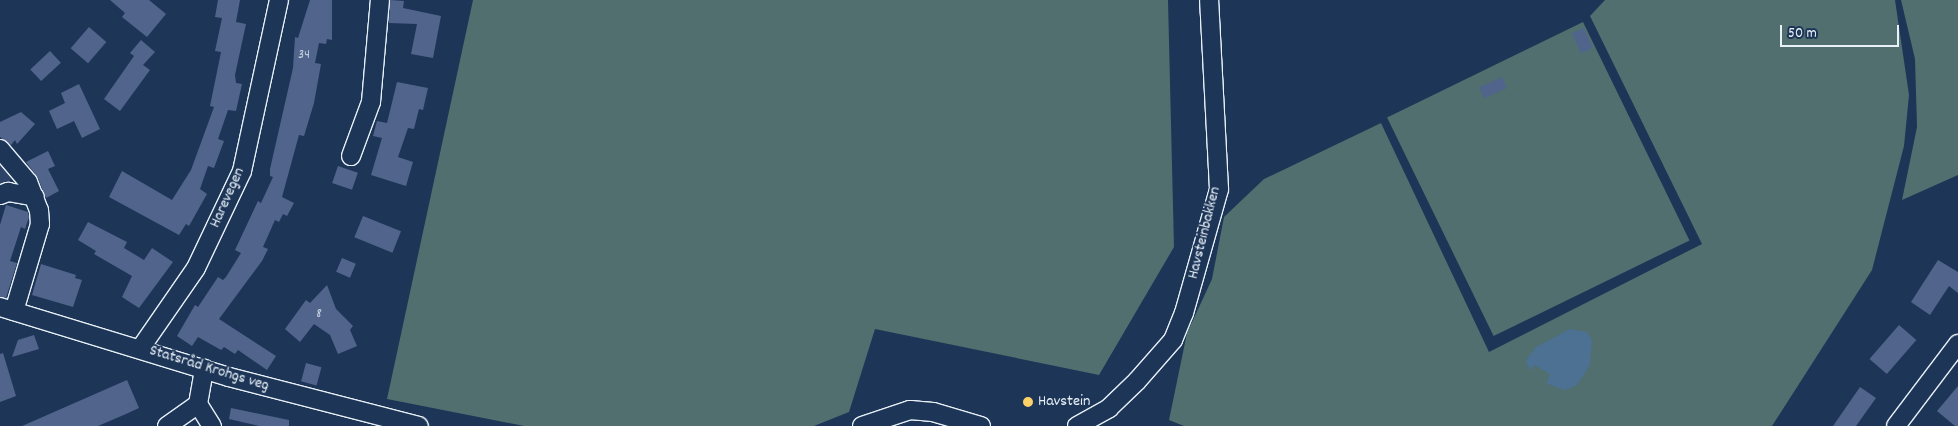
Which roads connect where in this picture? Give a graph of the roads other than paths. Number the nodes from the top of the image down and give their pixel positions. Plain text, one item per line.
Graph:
1 (279, 0) edge
2 (380, 0) edge
3 (1209, 0) edge
4 (0, 149) edge
5 (351, 156) dead end
6 (0, 195) edge
7 (35, 197) junction
8 (7, 309) edge
9 (1958, 344) edge
10 (140, 349) junction
11 (204, 369) junction
12 (198, 404) junction
13 (167, 426) edge
14 (212, 426) edge
15 (419, 426) edge
16 (862, 426) edge
17 (981, 426) edge
18 (1077, 426) edge
19 (1896, 426) edge

1 - 10 street, Harevegen
2 - 5 street
3 - 18 street, Havsteinbakken
4 - 7 street
6 - 7 street
7 - 8 street
8 - 10 street, Statsråd Krohgs veg
9 - 19 street
10 - 11 street, Statsråd Krohgs veg
11 - 12 street
11 - 15 street, Statsråd Krohgs veg
12 - 13 street
12 - 14 street
16 - 17 street

